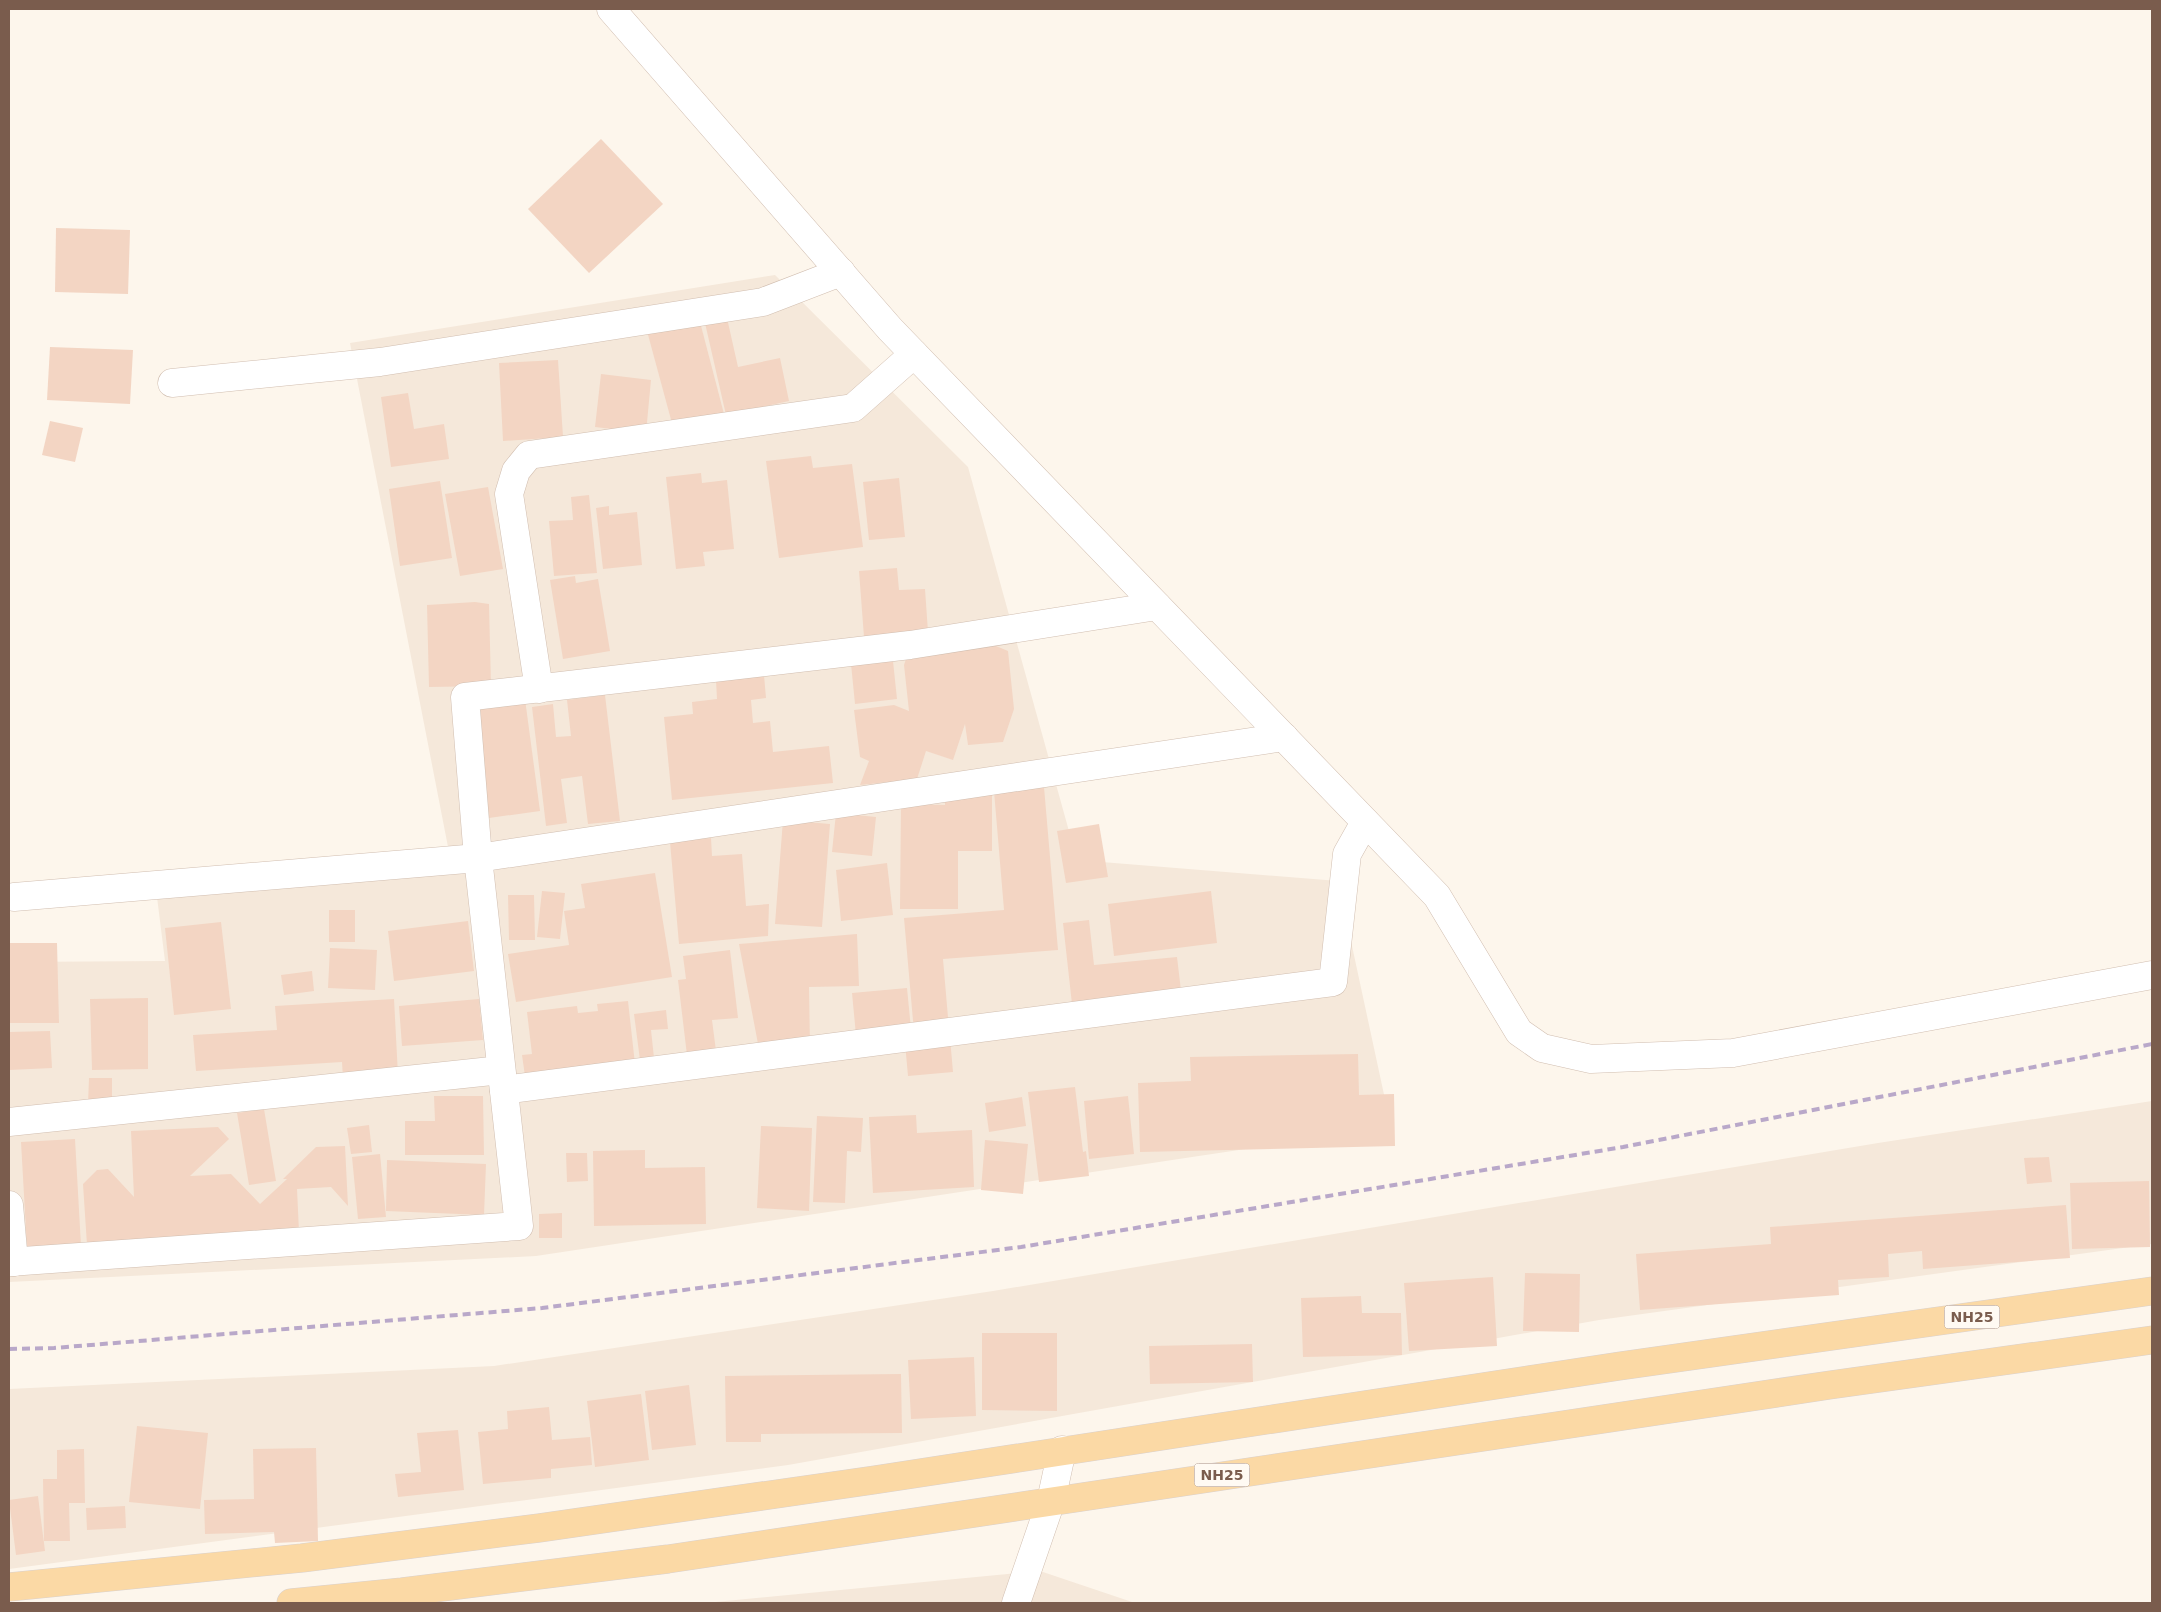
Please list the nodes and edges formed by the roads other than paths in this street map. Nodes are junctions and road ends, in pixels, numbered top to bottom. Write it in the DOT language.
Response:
graph roads {
  1 [pos="611,9"];
  2 [pos="841,272"];
  3 [pos="914,354"];
  4 [pos="172,383"];
  5 [pos="1157,606"];
  6 [pos="539,689"];
  7 [pos="1284,738"];
  8 [pos="1365,822"];
  9 [pos="478,858"];
  10 [pos="14,897"];
  11 [pos="2152,975"];
  12 [pos="502,1080"];
  13 [pos="9,1122"];
  14 [pos="9,1204"];
  15 [pos="12,1262"];
  16 [pos="2152,1291"];
  17 [pos="2152,1340"];
  18 [pos="1062,1450"];
  19 [pos="1051,1501"];
  20 [pos="9,1587"];
  21 [pos="292,1603"];
  22 [pos="1016,1603"];
  1 -- 2 [label="street"];
  2 -- 3 [label="street"];
  2 -- 4 [label="street"];
  3 -- 5 [label="street"];
  3 -- 6 [label="street"];
  5 -- 6 [label="street"];
  5 -- 7 [label="street"];
  6 -- 9 [label="street"];
  7 -- 8 [label="street"];
  7 -- 9 [label="street"];
  8 -- 11 [label="street"];
  8 -- 12 [label="street"];
  9 -- 10 [label="street"];
  9 -- 12 [label="street"];
  12 -- 13 [label="street"];
  12 -- 15 [label="street"];
  14 -- 15 [label="street"];
  16 -- 18 [label="main road, NH25"];
  17 -- 19 [label="main road, NH25"];
  18 -- 19 [label="street"];
  18 -- 20 [label="main road, NH25"];
  19 -- 21 [label="main road, NH25"];
  19 -- 22 [label="street"];
}
